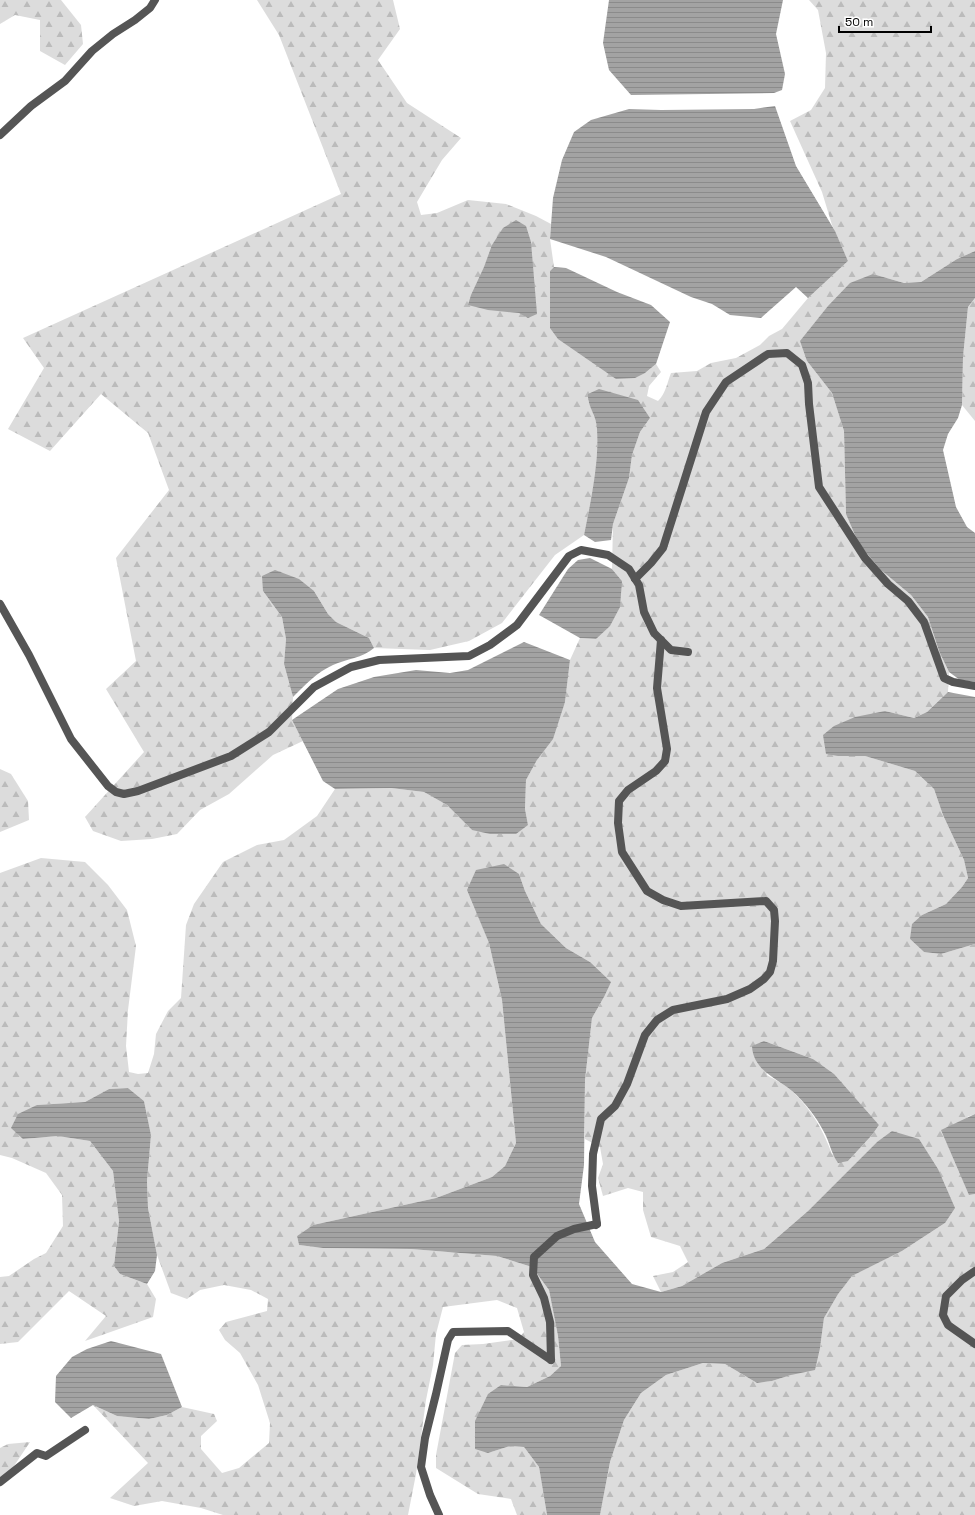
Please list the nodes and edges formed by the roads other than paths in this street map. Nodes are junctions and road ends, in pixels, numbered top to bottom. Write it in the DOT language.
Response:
graph roads {
  1 [pos="155,0"];
  2 [pos="0,135"];
  3 [pos="635,579"];
  4 [pos="0,604"];
  5 [pos="661,640"];
  6 [pos="688,652"];
  7 [pos="975,686"];
  8 [pos="975,1271"];
  9 [pos="975,1344"];
  10 [pos="85,1430"];
  11 [pos="0,1482"];
  12 [pos="439,1515"];
  1 -- 2 [label="street"];
  3 -- 4 [label="street"];
  3 -- 5 [label="street"];
  3 -- 7 [label="street"];
  5 -- 6 [label="street"];
  5 -- 12 [label="street"];
  8 -- 9 [label="street"];
  10 -- 11 [label="street"];
}
